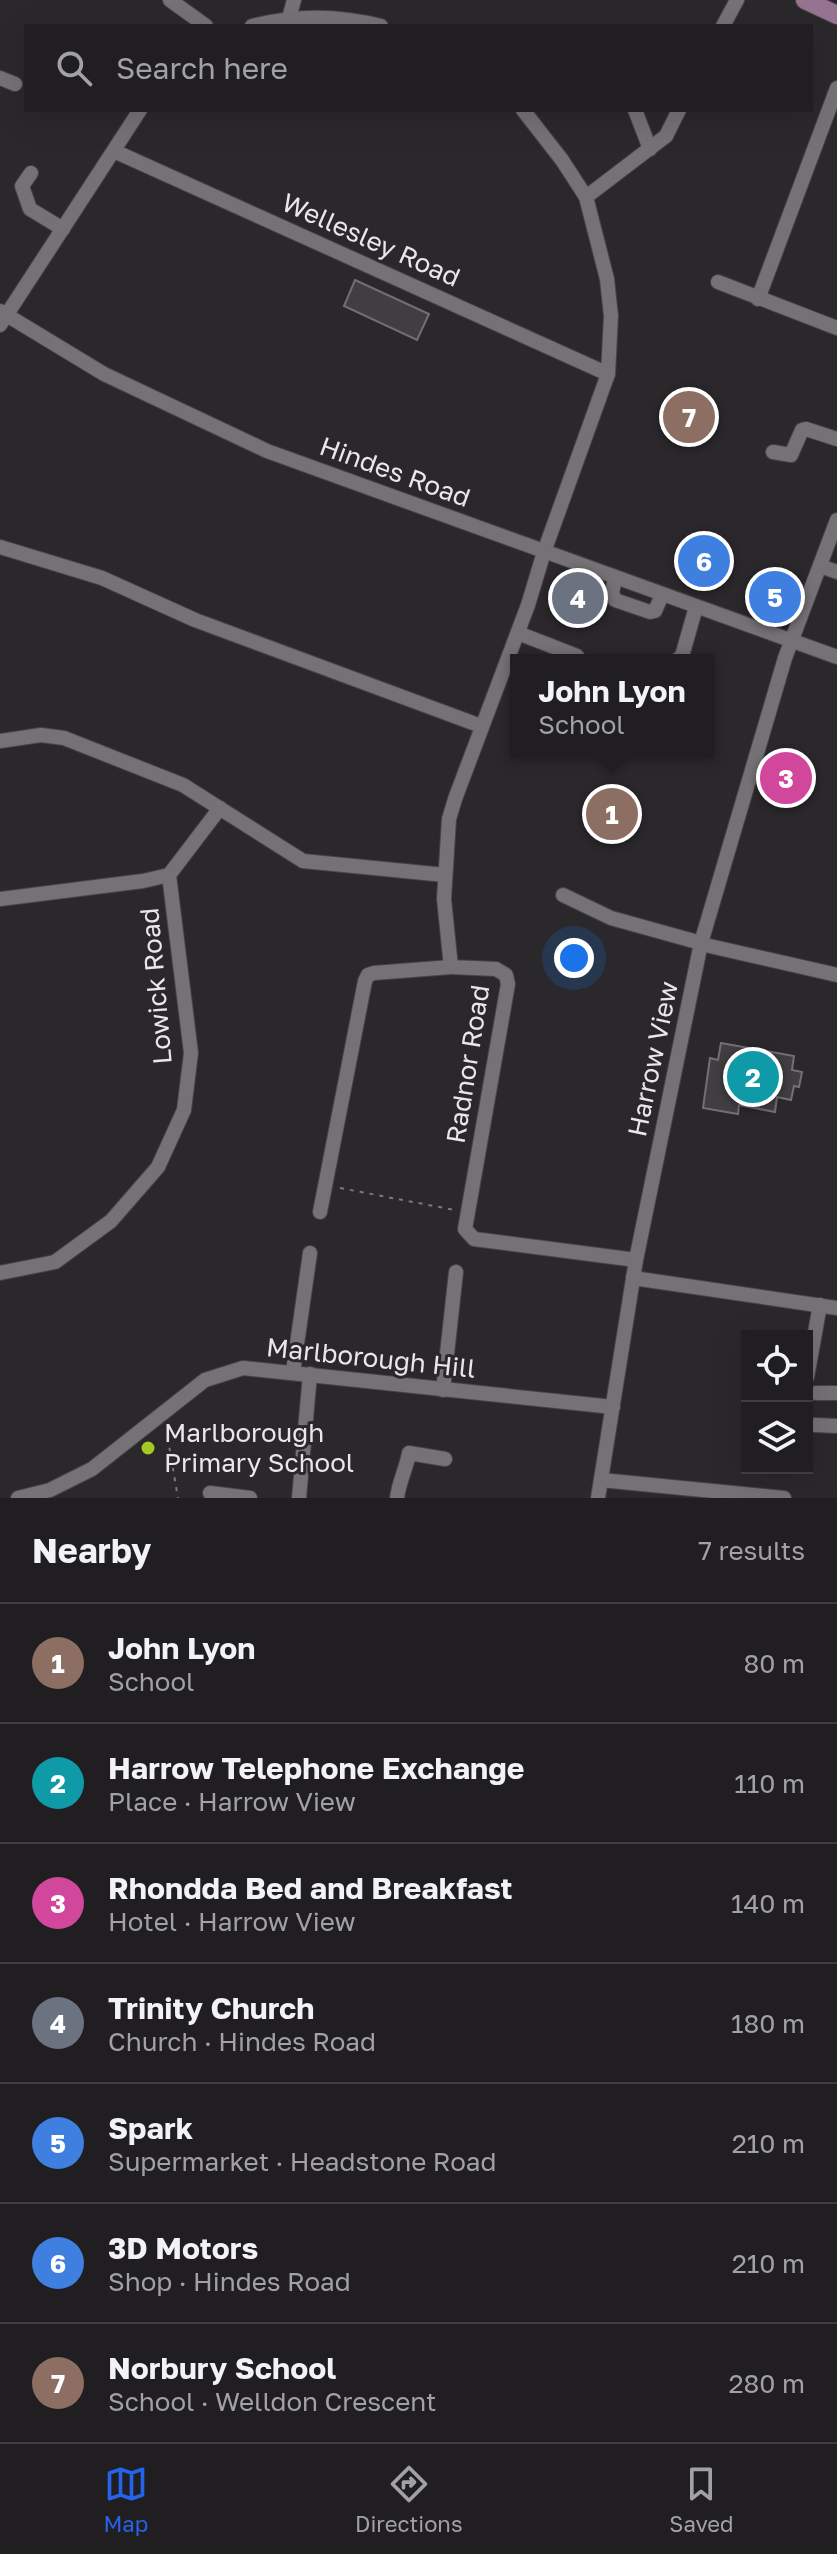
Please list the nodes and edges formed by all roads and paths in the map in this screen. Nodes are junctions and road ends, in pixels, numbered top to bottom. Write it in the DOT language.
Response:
graph roads {
  1 [pos="170,0"];
  2 [pos="294,0"];
  3 [pos="737,0"];
  4 [pos="805,0"];
  5 [pos="837,15"];
  6 [pos="289,18"];
  7 [pos="203,24"];
  8 [pos="261,24"];
  9 [pos="370,24"];
  10 [pos="724,24"];
  11 [pos="0,78"];
  12 [pos="15,84"];
  13 [pos="837,88"];
  14 [pos="139,112"];
  15 [pos="525,112"];
  16 [pos="636,112"];
  17 [pos="678,112"];
  18 [pos="650,149"];
  19 [pos="114,151"];
  20 [pos="31,173"];
  21 [pos="586,197"];
  22 [pos="63,229"];
  23 [pos="718,282"];
  24 [pos="758,299"];
  25 [pos="2,317"];
  26 [pos="837,328"];
  27 [pos="608,374"];
  28 [pos="837,439"];
  29 [pos="773,452"];
  30 [pos="837,520"];
  31 [pos="0,547"];
  32 [pos="544,552"];
  33 [pos="820,566"];
  34 [pos="837,572"];
  35 [pos="696,607"];
  36 [pos="518,633"];
  37 [pos="796,641"];
  38 [pos="572,654"];
  39 [pos="683,654"];
  40 [pos="837,657"];
  41 [pos="481,726"];
  42 [pos="0,741"];
  43 [pos="220,808"];
  44 [pos="169,875"];
  45 [pos="445,875"];
  46 [pos="563,895"];
  47 [pos="0,899"];
  48 [pos="701,943"];
  49 [pos="451,967"];
  50 [pos="837,975"];
  51 [pos="325,1185"];
  52 [pos="320,1212"];
  53 [pos="468,1213"];
  54 [pos="310,1253"];
  55 [pos="636,1260"];
  56 [pos="456,1272"];
  57 [pos="0,1273"];
  58 [pos="633,1278"];
  59 [pos="820,1305"];
  60 [pos="837,1308"];
  61 [pos="813,1344"];
  62 [pos="293,1372"];
  63 [pos="310,1374"];
  64 [pos="443,1390"];
  65 [pos="816,1393"];
  66 [pos="837,1393"];
  67 [pos="613,1407"];
  68 [pos="164,1415"];
  69 [pos="815,1425"];
  70 [pos="837,1426"];
  71 [pos="445,1459"];
  72 [pos="601,1480"];
  73 [pos="210,1493"];
  74 [pos="18,1498"];
  75 [pos="178,1498"];
  76 [pos="250,1498"];
  77 [pos="299,1498"];
  78 [pos="397,1498"];
  79 [pos="598,1498"];
  80 [pos="784,1498"];
  1 -- 7 [label="street"];
  2 -- 6 [label="street"];
  3 -- 10 [label="street"];
  4 -- 5 [label="main road"];
  6 -- 8 [label="street"];
  6 -- 9 [label="street"];
  11 -- 12 [label="street"];
  13 -- 24 [label="street"];
  14 -- 19 [label="street"];
  15 -- 21 [label="street, Radnor Road"];
  16 -- 18 [label="street"];
  17 -- 18 [label="street"];
  18 -- 21 [label="street"];
  19 -- 22 [label="street"];
  19 -- 27 [label="street, Wellesley Road"];
  20 -- 22 [label="street"];
  21 -- 27 [label="street, Radnor Road"];
  22 -- 25 [label="street"];
  23 -- 24 [label="street"];
  24 -- 26 [label="street"];
  25 -- 32 [label="street, Hindes Road"];
  27 -- 32 [label="street, Radnor Road"];
  28 -- 29 [label="street"];
  30 -- 33 [label="street, Harrow View"];
  31 -- 41 [label="street"];
  32 -- 35 [label="street, Hindes Road"];
  32 -- 36 [label="street, Radnor Road"];
  33 -- 34 [label="street"];
  33 -- 37 [label="street, Harrow View"];
  35 -- 37 [label="street, Hindes Road"];
  35 -- 39 [label="street"];
  36 -- 38 [label="street"];
  36 -- 41 [label="street, Radnor Road"];
  37 -- 40 [label="street, Hindes Road"];
  37 -- 48 [label="street, Harrow View"];
  41 -- 45 [label="street, Radnor Road"];
  42 -- 43 [label="street"];
  43 -- 44 [label="street, Lowick Road"];
  43 -- 45 [label="street"];
  44 -- 47 [label="street"];
  44 -- 57 [label="street, Lowick Road"];
  45 -- 49 [label="street, Radnor Road"];
  46 -- 48 [label="street"];
  48 -- 50 [label="street"];
  48 -- 55 [label="street, Harrow View"];
  49 -- 51 [label="street"];
  49 -- 53 [label="street, Radnor Road"];
  51 -- 52 [label="street"];
  51 -- 53 [label="path"];
  53 -- 55 [label="street"];
  54 -- 62 [label="street"];
  55 -- 58 [label="street, Harrow View"];
  56 -- 64 [label="street"];
  58 -- 59 [label="street"];
  58 -- 67 [label="street, Harrow View"];
  59 -- 60 [label="street"];
  59 -- 61 [label="street"];
  62 -- 63 [label="street, Marlborough Hill"];
  62 -- 68 [label="street, Marlborough Hill"];
  63 -- 64 [label="street, Marlborough Hill"];
  63 -- 77 [label="street"];
  64 -- 67 [label="street, Marlborough Hill"];
  65 -- 66 [label="street"];
  67 -- 72 [label="street, Harrow View"];
  68 -- 74 [label="street, Marlborough Hill"];
  68 -- 75 [label="path"];
  69 -- 70 [label="street"];
  71 -- 78 [label="street"];
  72 -- 79 [label="street, Harrow View"];
  72 -- 80 [label="street"];
  73 -- 76 [label="street"];
}
